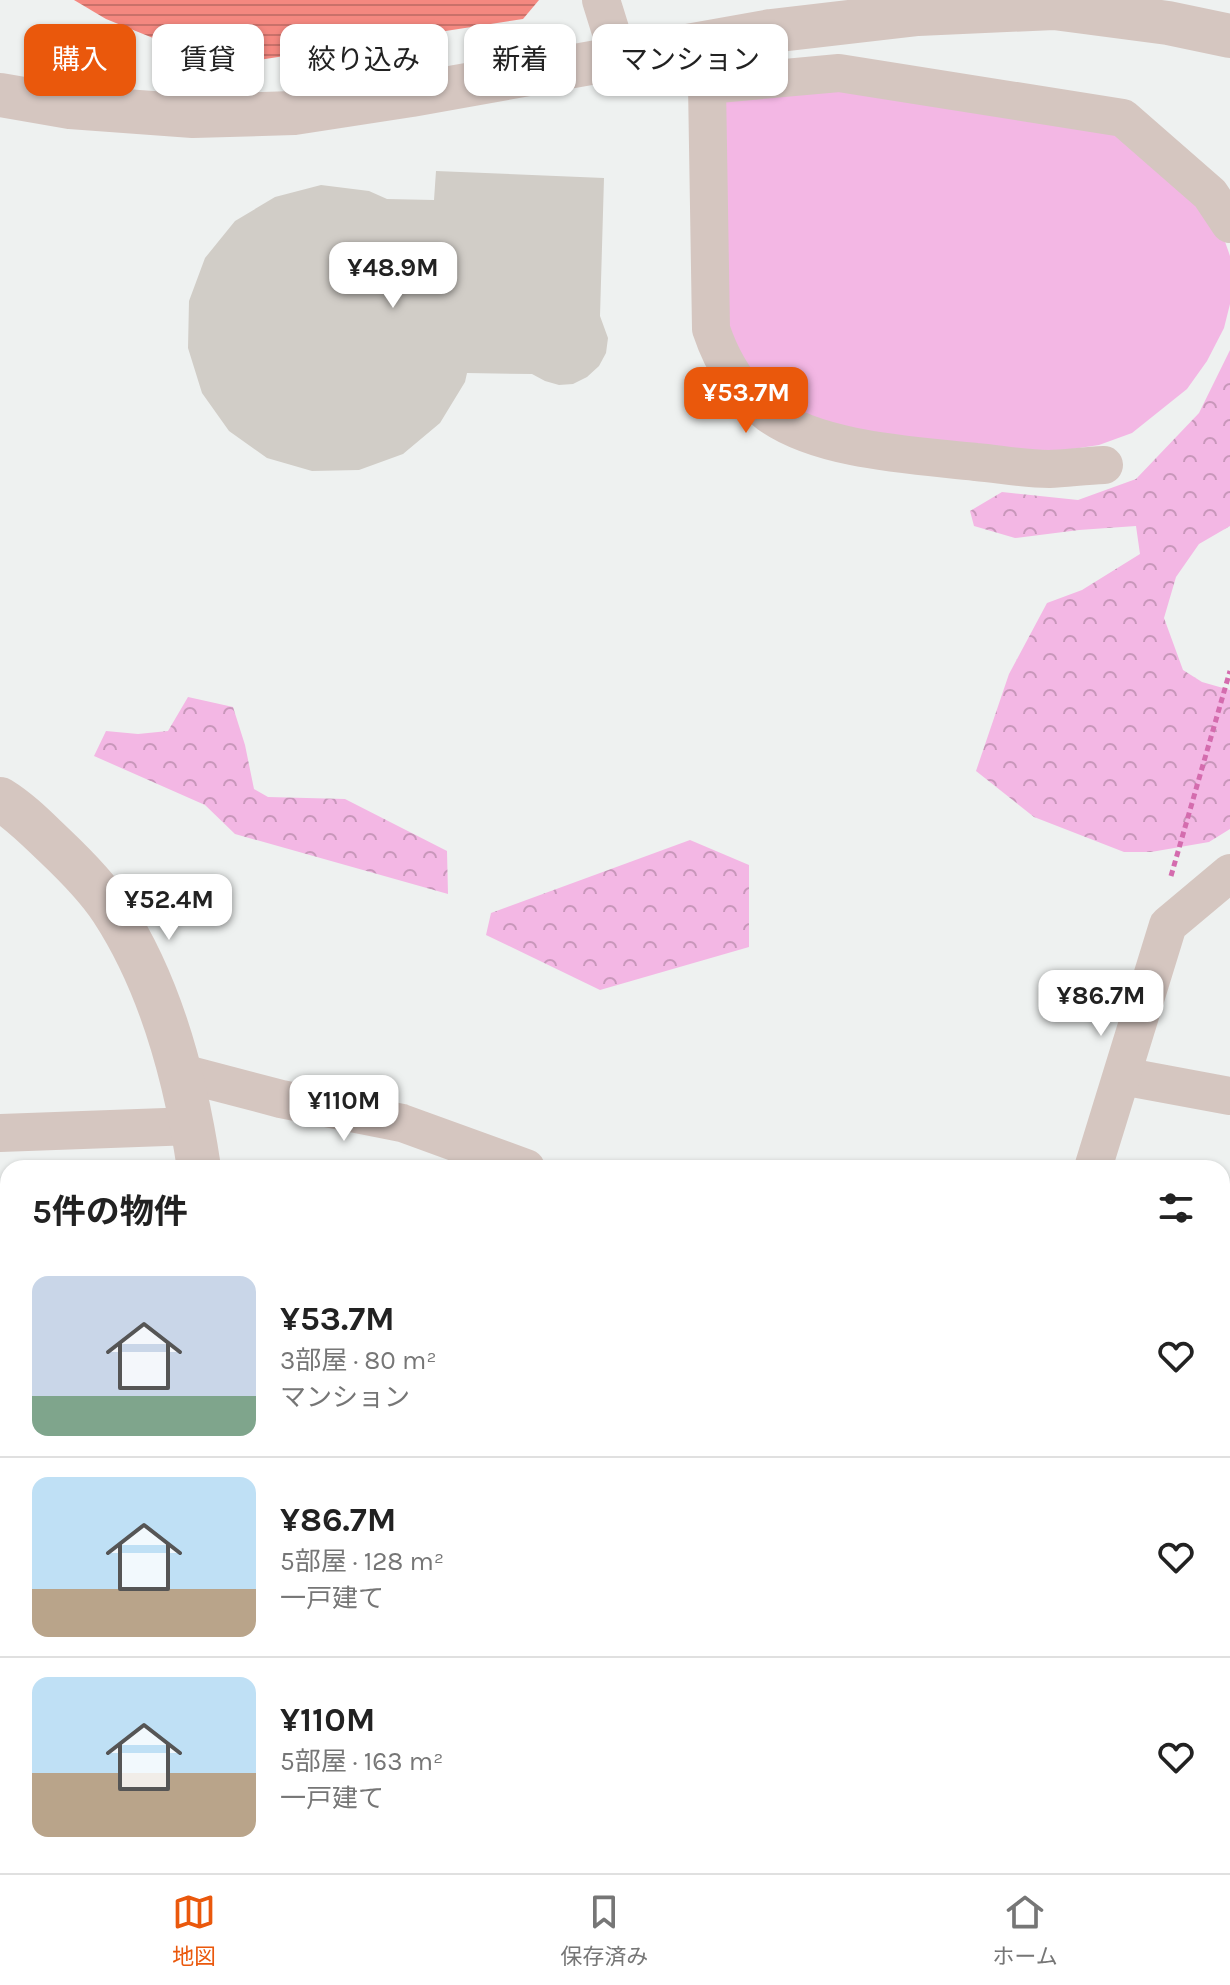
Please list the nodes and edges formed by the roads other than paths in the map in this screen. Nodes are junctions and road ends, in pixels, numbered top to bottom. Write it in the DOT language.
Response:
graph roads {
  1 [pos="601,0"];
  2 [pos="608,24"];
  3 [pos="788,29"];
  4 [pos="1230,36"];
  5 [pos="592,63"];
  6 [pos="788,70"];
  7 [pos="0,95"];
  8 [pos="704,96"];
  9 [pos="1230,224"];
  10 [pos="1104,465"];
  11 [pos="0,799"];
  12 [pos="1230,873"];
  13 [pos="178,1072"];
  14 [pos="1122,1076"];
  15 [pos="1230,1096"];
  16 [pos="193,1126"];
  17 [pos="0,1133"];
  18 [pos="198,1160"];
  19 [pos="504,1160"];
  20 [pos="1096,1160"];
  1 -- 2 [label="street"];
  3 -- 4 [label="street"];
  5 -- 7 [label="street"];
  6 -- 9 [label="street"];
  8 -- 10 [label="street"];
  11 -- 13 [label="street"];
  12 -- 14 [label="street"];
  13 -- 16 [label="street"];
  13 -- 19 [label="street"];
  14 -- 15 [label="street"];
  14 -- 20 [label="street"];
  16 -- 17 [label="street"];
  16 -- 18 [label="street"];
}
